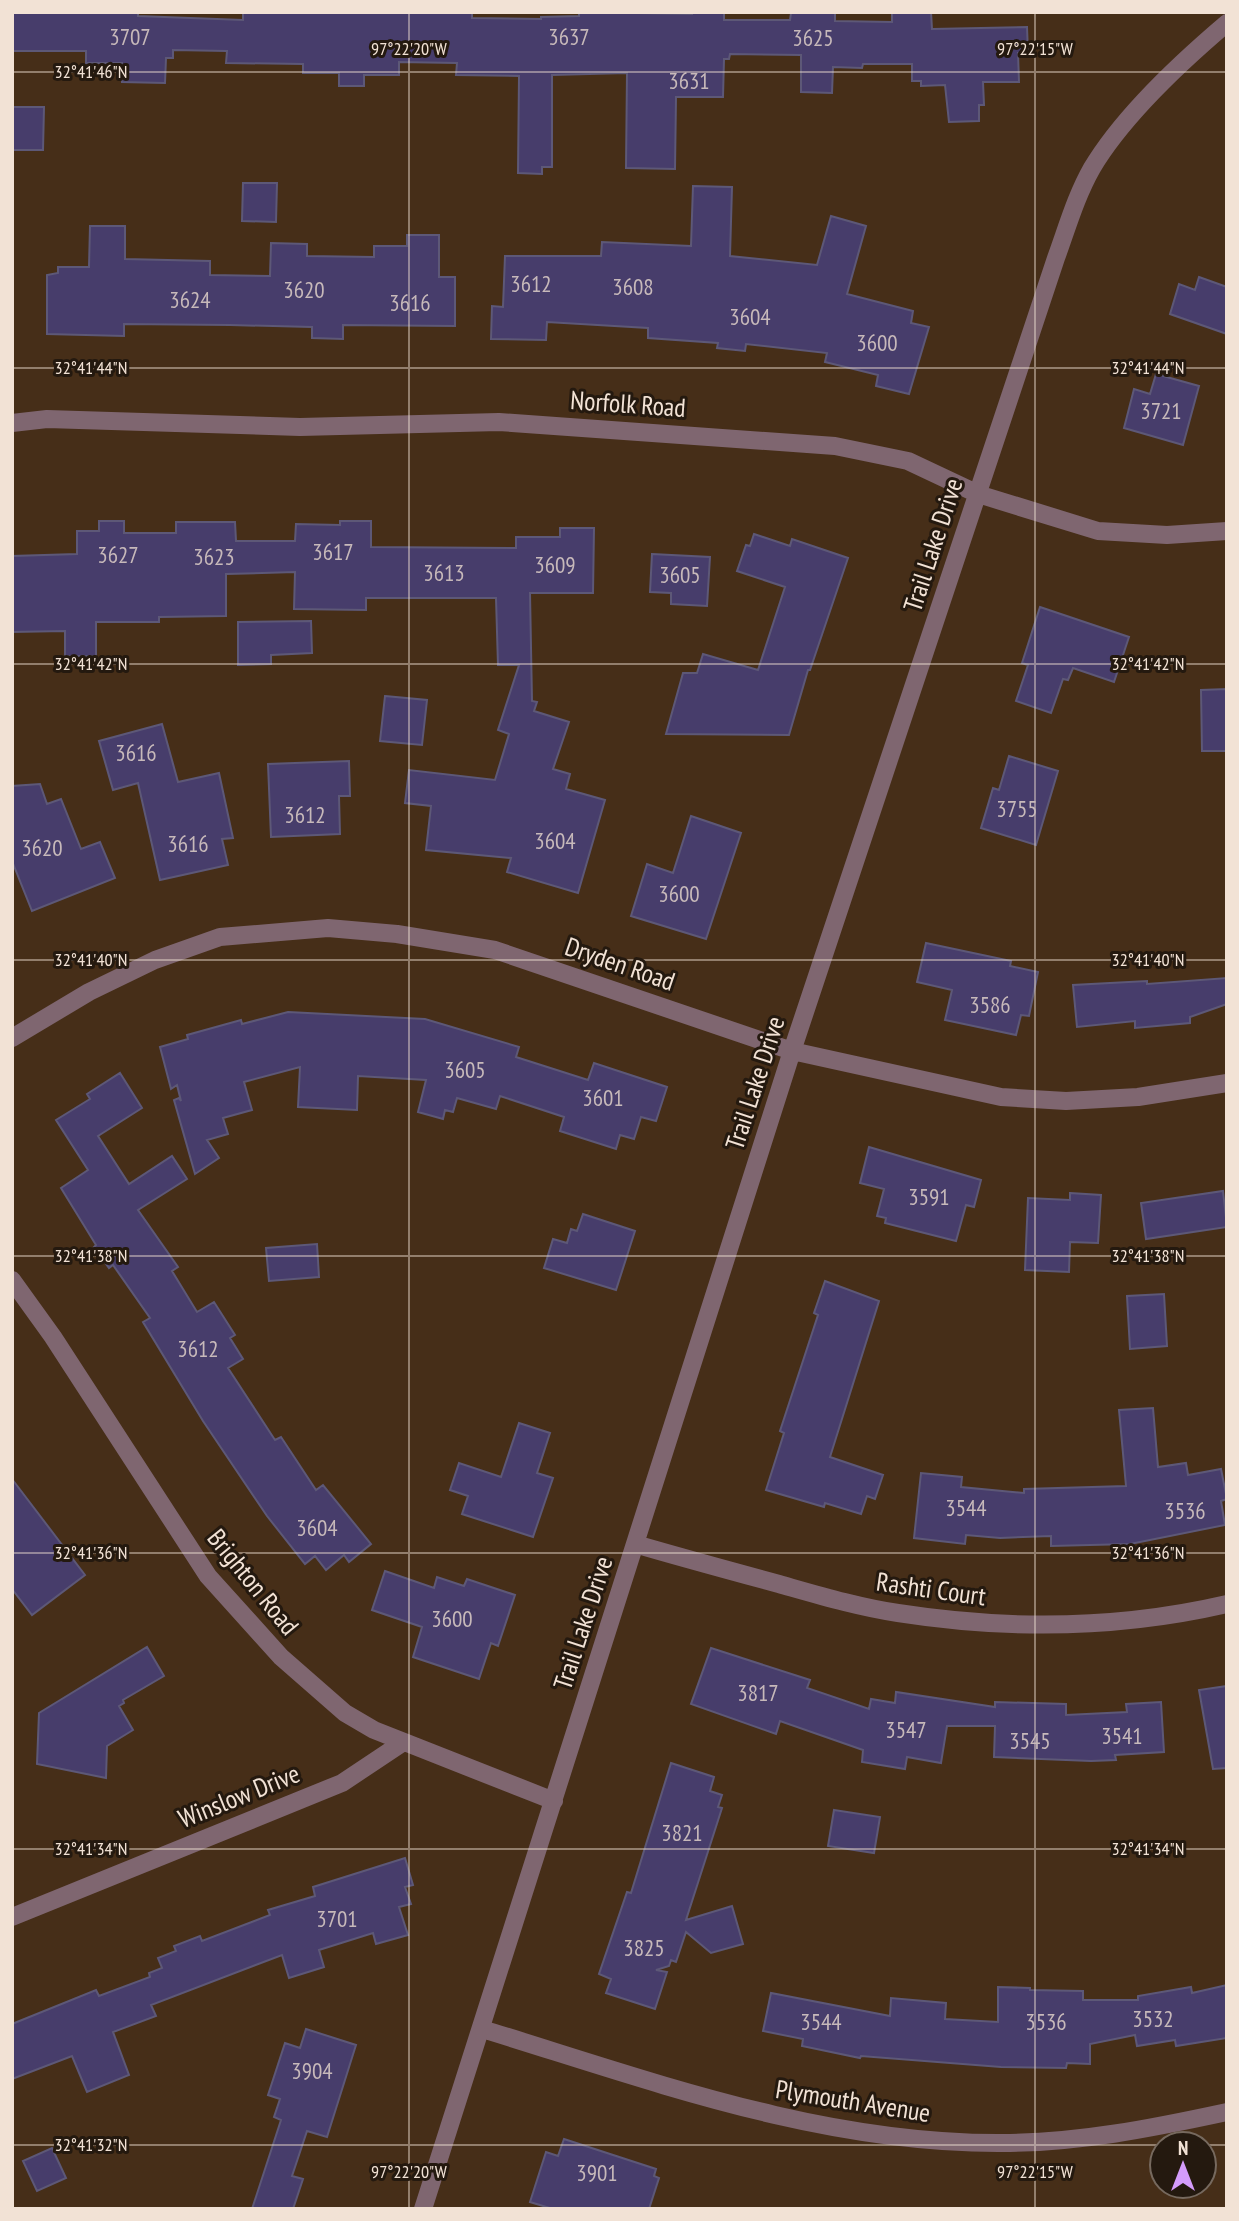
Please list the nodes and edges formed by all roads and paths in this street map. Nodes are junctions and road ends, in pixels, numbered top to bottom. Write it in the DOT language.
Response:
graph roads {
  1 [pos="1227,23"];
  2 [pos="12,423"];
  3 [pos="978,494"];
  4 [pos="1227,531"];
  5 [pos="12,1038"];
  6 [pos="792,1051"];
  7 [pos="1227,1083"];
  8 [pos="12,1280"];
  9 [pos="635,1544"];
  10 [pos="1227,1604"];
  11 [pos="402,1743"];
  12 [pos="554,1801"];
  13 [pos="12,1917"];
  14 [pos="482,2029"];
  15 [pos="1227,2112"];
  16 [pos="423,2209"];
  1 -- 3 [label="street, Trail Lake Drive"];
  2 -- 3 [label="street, Norfolk Road"];
  3 -- 4 [label="street, Norfolk Road"];
  3 -- 6 [label="street, Trail Lake Drive"];
  5 -- 6 [label="street, Dryden Road"];
  6 -- 7 [label="street, Dryden Road"];
  6 -- 9 [label="street, Trail Lake Drive"];
  8 -- 11 [label="street, Brighton Road"];
  9 -- 10 [label="street, Rashti Court"];
  9 -- 12 [label="street, Trail Lake Drive"];
  11 -- 12 [label="street, Brighton Road"];
  11 -- 13 [label="street, Winslow Drive"];
  12 -- 14 [label="street, Trail Lake Drive"];
  14 -- 15 [label="street, Plymouth Avenue"];
  14 -- 16 [label="street, Trail Lake Drive"];
}
